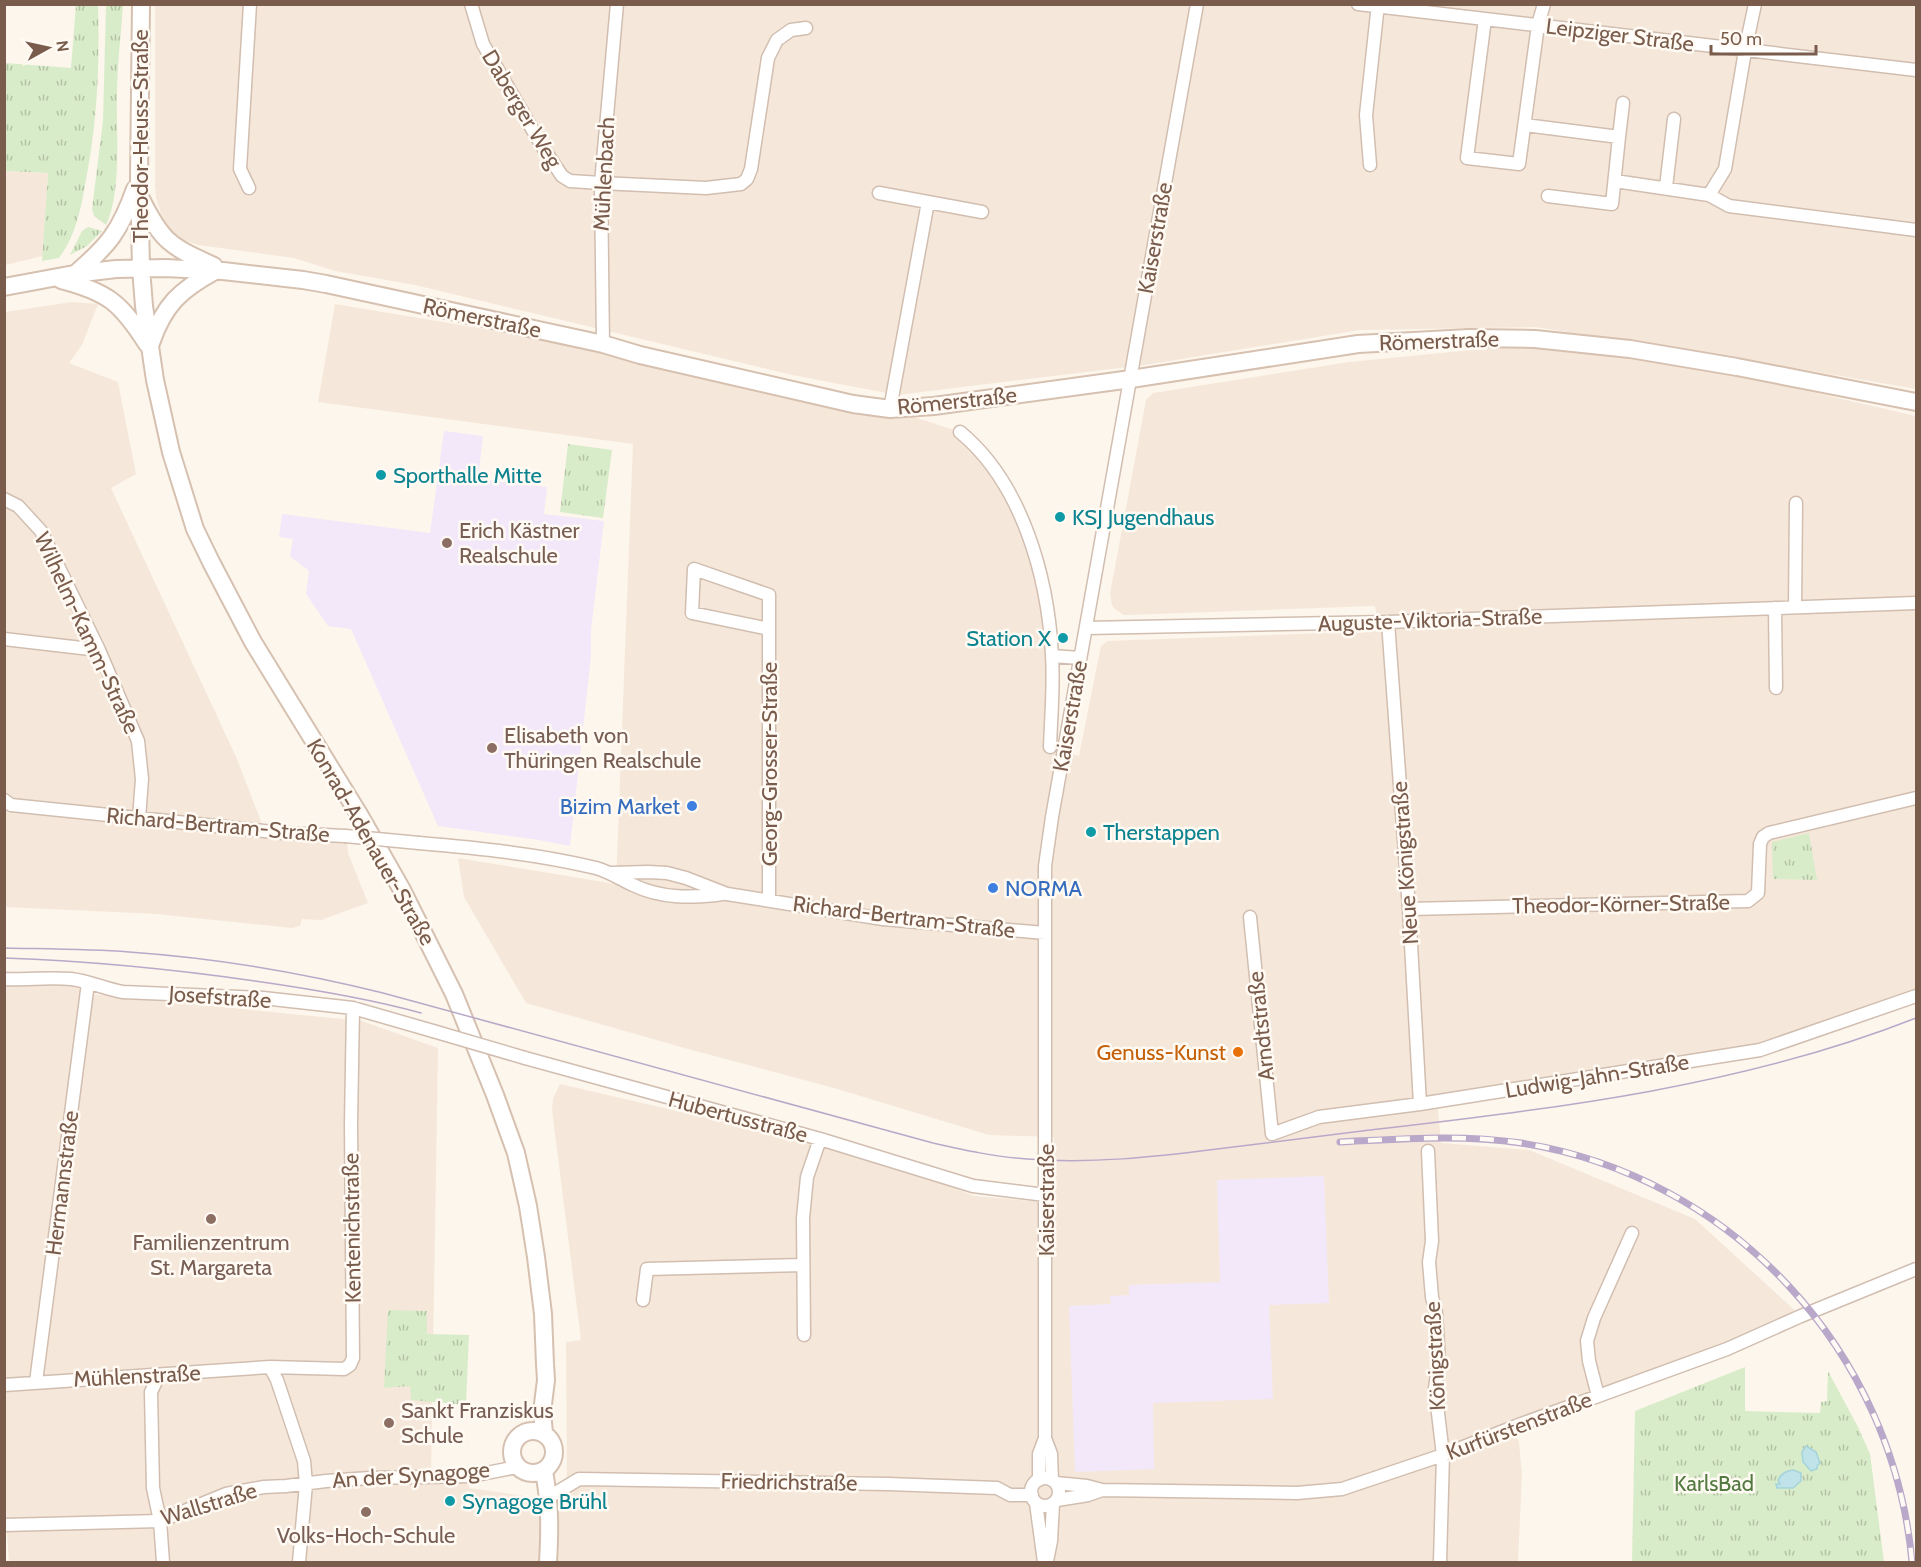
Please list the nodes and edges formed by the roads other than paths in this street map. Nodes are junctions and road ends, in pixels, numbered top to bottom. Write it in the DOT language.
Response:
graph roads {
  1 [pos="141,4"];
  2 [pos="250,4"];
  3 [pos="471,4"];
  4 [pos="617,4"];
  5 [pos="1197,4"];
  6 [pos="1358,4"];
  7 [pos="1544,4"];
  8 [pos="1755,4"];
  9 [pos="1378,6"];
  10 [pos="1485,19"];
  11 [pos="1538,26"];
  12 [pos="806,28"];
  13 [pos="1745,51"];
  14 [pos="1917,70"];
  15 [pos="1623,103"];
  16 [pos="1674,119"];
  17 [pos="1525,125"];
  18 [pos="1619,137"];
  19 [pos="1370,165"];
  20 [pos="1615,181"];
  21 [pos="601,183"];
  22 [pos="139,186"];
  23 [pos="1666,187"];
  24 [pos="249,188"];
  25 [pos="879,193"];
  26 [pos="1709,195"];
  27 [pos="1548,196"];
  28 [pos="928,202"];
  29 [pos="982,212"];
  30 [pos="1917,230"];
  31 [pos="141,268"];
  32 [pos="219,270"];
  33 [pos="74,274"];
  34 [pos="54,278"];
  35 [pos="4,286"];
  36 [pos="603,344"];
  37 [pos="150,347"];
  38 [pos="1131,379"];
  39 [pos="1917,402"];
  40 [pos="890,409"];
  41 [pos="960,432"];
  42 [pos="4,499"];
  43 [pos="1796,503"];
  44 [pos="1917,603"];
  45 [pos="1795,607"];
  46 [pos="1775,608"];
  47 [pos="1388,622"];
  48 [pos="1086,628"];
  49 [pos="769,629"];
  50 [pos="4,639"];
  51 [pos="99,650"];
  52 [pos="1052,656"];
  53 [pos="1080,658"];
  54 [pos="1776,688"];
  55 [pos="1050,747"];
  56 [pos="1917,798"];
  57 [pos="4,800"];
  58 [pos="139,818"];
  59 [pos="612,873"];
  60 [pos="727,894"];
  61 [pos="769,900"];
  62 [pos="1409,909"];
  63 [pos="1250,917"];
  64 [pos="1045,933"];
  65 [pos="4,979"];
  66 [pos="88,983"];
  67 [pos="1917,996"];
  68 [pos="353,1008"];
  69 [pos="433,1031"];
  70 [pos="1420,1104"];
  71 [pos="1272,1134"];
  72 [pos="820,1139"];
  73 [pos="1428,1151"];
  74 [pos="1045,1195"];
  75 [pos="1632,1233"];
  76 [pos="803,1265"];
  77 [pos="1917,1269"];
  78 [pos="643,1300"];
  79 [pos="804,1335"];
  80 [pos="270,1367"];
  81 [pos="159,1375"];
  82 [pos="36,1382"];
  83 [pos="4,1385"];
  84 [pos="1598,1396"];
  85 [pos="544,1433"];
  86 [pos="1045,1438"];
  87 [pos="1443,1455"];
  88 [pos="517,1467"];
  89 [pos="544,1471"];
  90 [pos="1039,1480"];
  91 [pos="1054,1481"];
  92 [pos="306,1484"];
  93 [pos="1102,1490"];
  94 [pos="549,1497"];
  95 [pos="1034,1499"];
  96 [pos="1055,1502"];
  97 [pos="160,1521"];
  98 [pos="4,1525"];
  99 [pos="163,1563"];
  100 [pos="299,1563"];
  101 [pos="548,1563"];
  102 [pos="1045,1563"];
  103 [pos="1440,1563"];
  1 -- 22 [label="main road, Theodor-Heuss-Straße"];
  2 -- 24 [label="street"];
  3 -- 21 [label="street, Daberger Weg"];
  4 -- 21 [label="street, Mühlenbach"];
  5 -- 38 [label="street, Kaiserstraße"];
  6 -- 9 [label="street, Leipziger Straße"];
  7 -- 11 [label="street"];
  8 -- 13 [label="street"];
  9 -- 10 [label="street, Leipziger Straße"];
  9 -- 19 [label="street"];
  10 -- 11 [label="street, Leipziger Straße"];
  10 -- 17 [label="street"];
  11 -- 13 [label="street, Leipziger Straße"];
  11 -- 17 [label="street"];
  12 -- 21 [label="street, Daberger Weg"];
  13 -- 14 [label="street, Leipziger Straße"];
  13 -- 26 [label="street"];
  15 -- 18 [label="street"];
  16 -- 23 [label="street"];
  17 -- 18 [label="street"];
  18 -- 20 [label="street"];
  20 -- 23 [label="street"];
  20 -- 27 [label="street"];
  21 -- 36 [label="street, Mühlenbach"];
  22 -- 31 [label="main road, Theodor-Heuss-Straße"];
  22 -- 32 [label="main road"];
  22 -- 33 [label="main road"];
  23 -- 26 [label="street"];
  25 -- 28 [label="street"];
  26 -- 30 [label="street"];
  28 -- 29 [label="street"];
  28 -- 40 [label="street"];
  31 -- 32 [label="main road, Römerstraße"];
  31 -- 33 [label="main road, Römerstraße"];
  31 -- 37 [label="main road, Konrad-Adenauer-Straße"];
  32 -- 36 [label="main road, Römerstraße"];
  32 -- 37 [label="main road"];
  33 -- 34 [label="main road, Römerstraße"];
  34 -- 35 [label="main road, Römerstraße"];
  34 -- 37 [label="main road"];
  36 -- 40 [label="main road, Römerstraße"];
  37 -- 85 [label="main road, Konrad-Adenauer-Straße"];
  38 -- 39 [label="main road, Römerstraße"];
  38 -- 40 [label="main road, Römerstraße"];
  38 -- 48 [label="street, Kaiserstraße"];
  41 -- 52 [label="street"];
  42 -- 51 [label="street, Wilhelm-Kamm-Straße"];
  43 -- 45 [label="street"];
  44 -- 45 [label="street, Auguste-Viktoria-Straße"];
  45 -- 46 [label="street, Auguste-Viktoria-Straße"];
  46 -- 47 [label="street, Auguste-Viktoria-Straße"];
  46 -- 54 [label="street"];
  47 -- 48 [label="street, Auguste-Viktoria-Straße"];
  47 -- 62 [label="street, Neue Königstraße"];
  48 -- 53 [label="street, Kaiserstraße"];
  49 -- 49 [label="street, Georg-Grosser-Straße"];
  49 -- 61 [label="street, Georg-Grosser-Straße"];
  50 -- 51 [label="street"];
  51 -- 58 [label="street, Wilhelm-Kamm-Straße"];
  52 -- 53 [label="street"];
  52 -- 55 [label="street"];
  53 -- 64 [label="street, Kaiserstraße"];
  56 -- 62 [label="street, Theodor-Körner-Straße"];
  57 -- 58 [label="street, Richard-Bertram-Straße"];
  58 -- 59 [label="street, Richard-Bertram-Straße, bridge"];
  59 -- 60 [label="street, Richard-Bertram-Straße"];
  59 -- 60 [label="street, Richard-Bertram-Straße"];
  60 -- 61 [label="street, Richard-Bertram-Straße"];
  61 -- 64 [label="street, Richard-Bertram-Straße"];
  62 -- 70 [label="street, Neue Königstraße"];
  63 -- 71 [label="street, Arndtstraße"];
  64 -- 74 [label="street, Kaiserstraße"];
  65 -- 66 [label="street, Josefstraße"];
  66 -- 68 [label="street, Josefstraße"];
  66 -- 82 [label="street, Hermannstraße"];
  67 -- 70 [label="street, Ludwig-Jahn-Straße"];
  68 -- 69 [label="street, Josefstraße"];
  68 -- 80 [label="street, Kentenichstraße"];
  69 -- 72 [label="street, Hubertusstraße, bridge"];
  70 -- 71 [label="street, Ludwig-Jahn-Straße"];
  72 -- 74 [label="street, Hubertusstraße"];
  72 -- 76 [label="street"];
  73 -- 87 [label="street, Königstraße"];
  74 -- 86 [label="street, Kaiserstraße"];
  75 -- 84 [label="street"];
  76 -- 78 [label="street"];
  76 -- 79 [label="street"];
  77 -- 84 [label="street, Kurfürstenstraße"];
  80 -- 81 [label="street, Mühlenstraße"];
  80 -- 92 [label="street"];
  81 -- 82 [label="street, Mühlenstraße"];
  81 -- 97 [label="street"];
  82 -- 83 [label="street, Mühlenstraße"];
  84 -- 87 [label="street, Kurfürstenstraße"];
  85 -- 88 [label="main road"];
  85 -- 89 [label="main road"];
  86 -- 90 [label="street, Kaiserstraße"];
  86 -- 91 [label="street, Kaiserstraße"];
  87 -- 93 [label="street, Kurfürstenstraße"];
  87 -- 103 [label="street, Königstraße"];
  88 -- 89 [label="main road"];
  88 -- 92 [label="street, An der Synagoge"];
  89 -- 94 [label="main road"];
  90 -- 91 [label="street"];
  90 -- 95 [label="street"];
  91 -- 93 [label="street, Kurfürstenstraße"];
  91 -- 96 [label="street"];
  92 -- 97 [label="street, Wallstraße"];
  92 -- 100 [label="street"];
  93 -- 96 [label="street, Kurfürstenstraße"];
  94 -- 95 [label="street, Friedrichstraße"];
  94 -- 101 [label="main road"];
  95 -- 96 [label="street"];
  95 -- 102 [label="street"];
  96 -- 102 [label="street"];
  97 -- 98 [label="street, Wallstraße"];
  97 -- 99 [label="street"];
}
